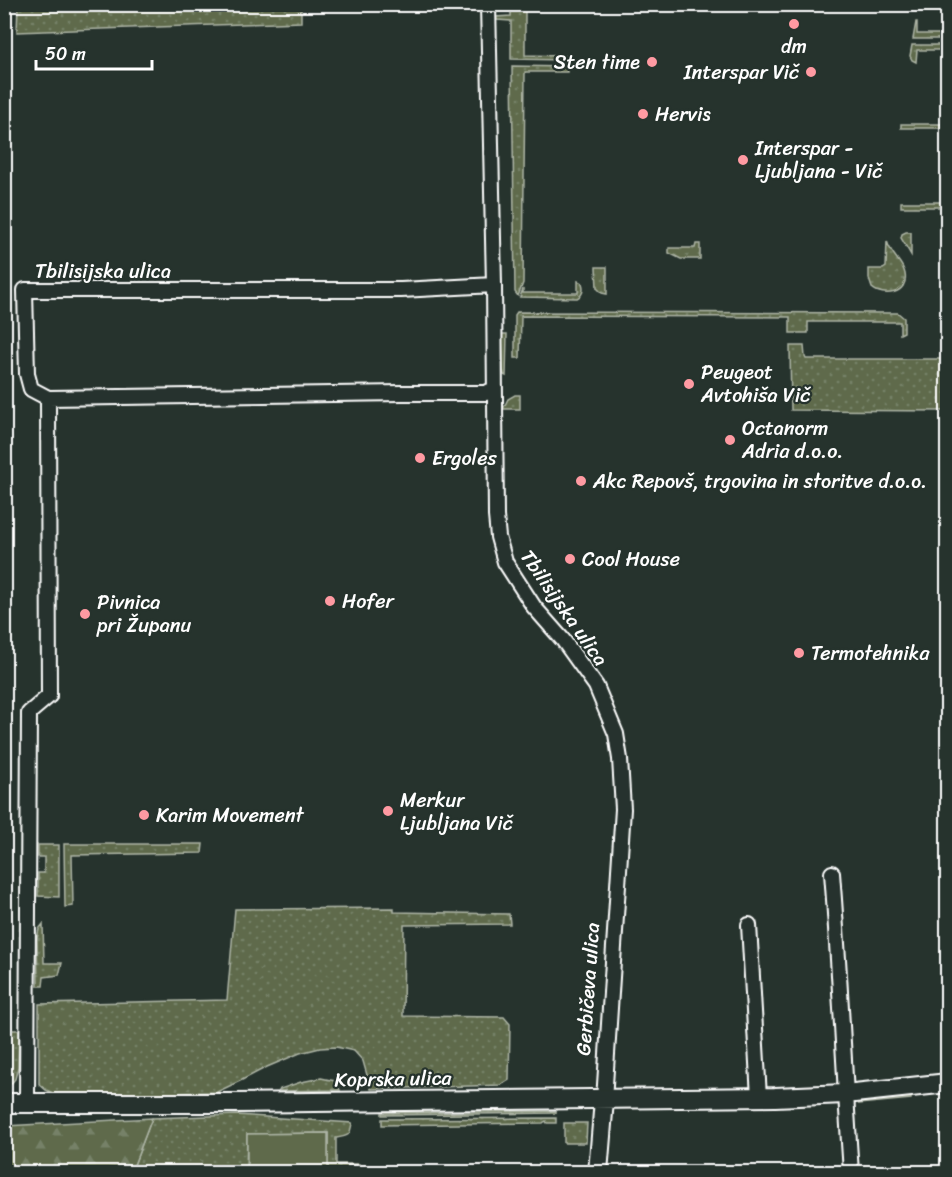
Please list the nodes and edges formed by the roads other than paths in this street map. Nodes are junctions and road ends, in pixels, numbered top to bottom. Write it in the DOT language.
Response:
graph roads {
  1 [pos="488,4"];
  2 [pos="494,285"];
  3 [pos="494,389"];
  4 [pos="48,398"];
  5 [pos="623,809"];
  6 [pos="832,873"];
  7 [pos="749,925"];
  8 [pos="948,1083"];
  9 [pos="845,1094"];
  10 [pos="759,1098"];
  11 [pos="604,1100"];
  12 [pos="4,1103"];
  13 [pos="27,1103"];
  14 [pos="598,1173"];
  15 [pos="851,1173"];
  1 -- 2 [label="street, Tbilisijska ulica"];
  2 -- 3 [label="street, Tbilisijska ulica"];
  2 -- 4 [label="street, Tbilisijska ulica"];
  3 -- 4 [label="street"];
  3 -- 5 [label="street, Tbilisijska ulica"];
  4 -- 13 [label="street"];
  5 -- 11 [label="street, Gerbičeva ulica"];
  6 -- 9 [label="street"];
  7 -- 10 [label="street"];
  8 -- 9 [label="street, Koprska ulica"];
  9 -- 10 [label="street, Koprska ulica"];
  9 -- 15 [label="street"];
  10 -- 11 [label="street, Koprska ulica"];
  11 -- 13 [label="street, Koprska ulica"];
  11 -- 14 [label="street, Gerbičeva ulica"];
  12 -- 13 [label="street, Koprska ulica"];
}
